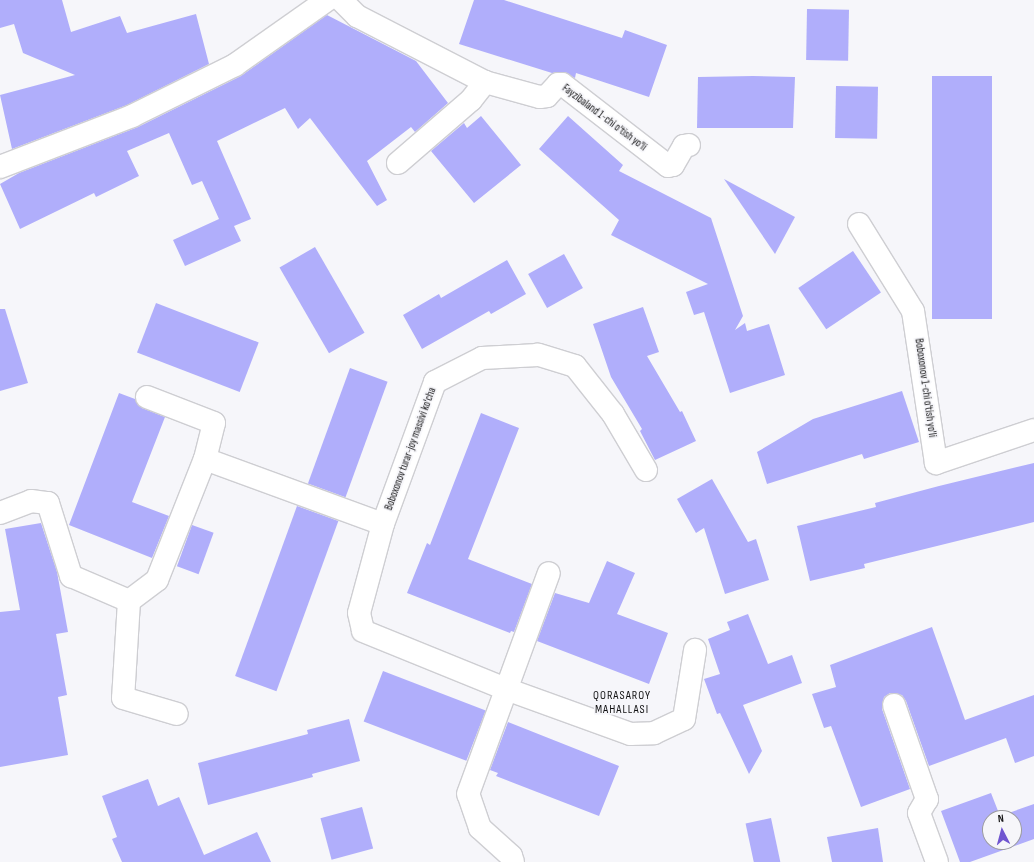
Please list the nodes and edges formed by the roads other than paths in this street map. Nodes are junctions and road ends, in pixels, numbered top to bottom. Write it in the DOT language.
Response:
graph roads {
  1 [pos="328,0"];
  2 [pos="341,0"];
  3 [pos="485,82"];
  4 [pos="689,144"];
  5 [pos="398,163"];
  6 [pos="0,167"];
  7 [pos="859,224"];
  8 [pos="147,397"];
  9 [pos="1034,430"];
  10 [pos="205,459"];
  11 [pos="646,470"];
  12 [pos="0,513"];
  13 [pos="383,524"];
  14 [pos="549,573"];
  15 [pos="129,601"];
  16 [pos="695,650"];
  17 [pos="506,689"];
  18 [pos="894,705"];
  19 [pos="178,714"];
  20 [pos="513,862"];
  21 [pos="936,862"];
  1 -- 6 [label="street"];
  2 -- 3 [label="street, Fayzibaland 1-chi o'tish yo'li"];
  3 -- 4 [label="street, Fayzibaland 1-chi o'tish yo'li"];
  3 -- 5 [label="street"];
  7 -- 9 [label="street, Boboxonov 1-chi o'tish yo'li"];
  8 -- 10 [label="street"];
  10 -- 13 [label="street"];
  10 -- 15 [label="street"];
  11 -- 13 [label="street, Boboxonov turar-joy massivi ko'cha"];
  12 -- 15 [label="street"];
  13 -- 17 [label="street, Boboxonov turar-joy massivi ko'cha"];
  14 -- 17 [label="street"];
  15 -- 19 [label="street"];
  16 -- 17 [label="street, Boboxonov turar-joy massivi ko'cha"];
  17 -- 20 [label="street"];
  18 -- 21 [label="street"];
}
